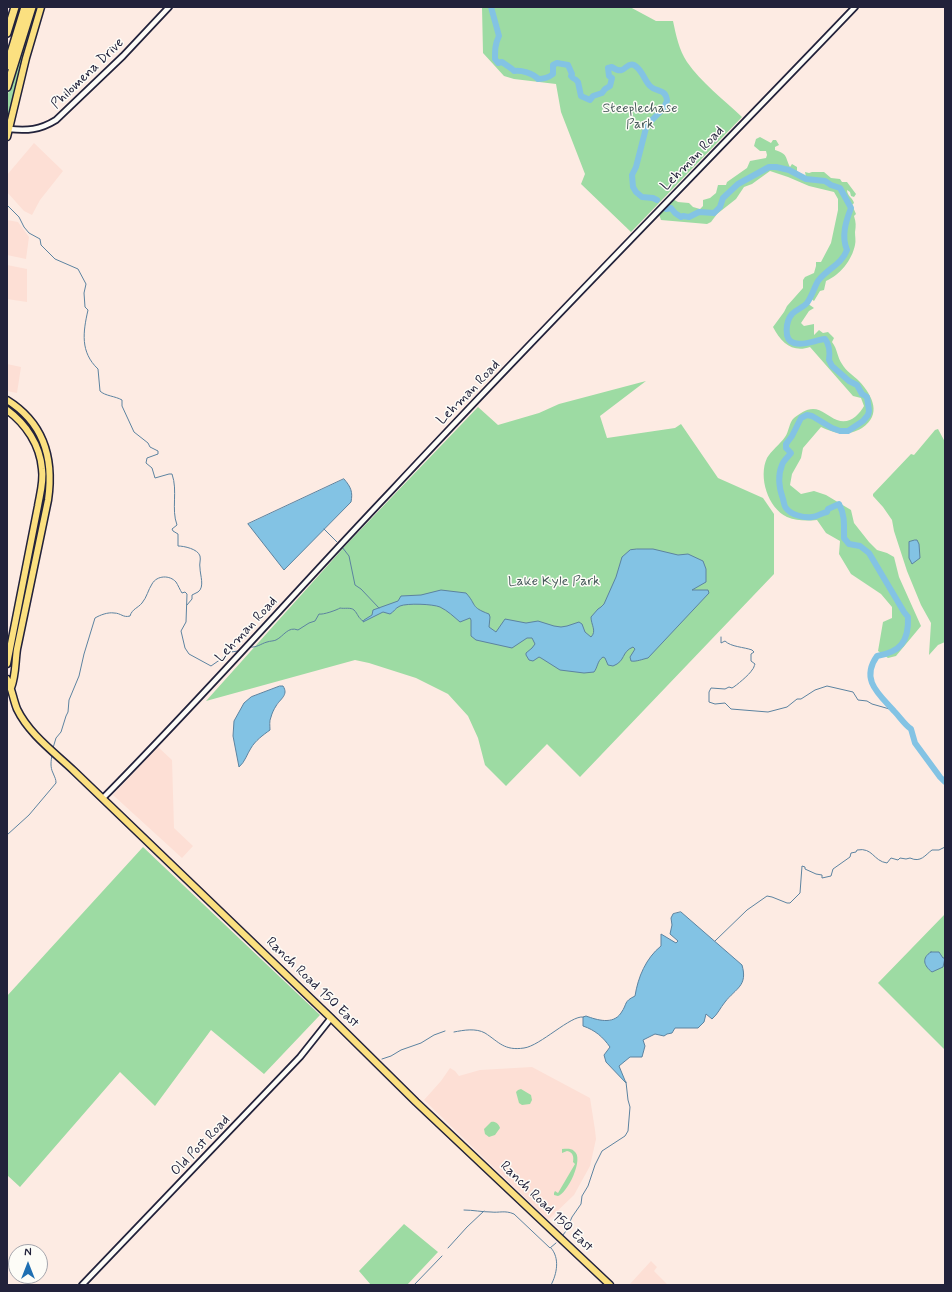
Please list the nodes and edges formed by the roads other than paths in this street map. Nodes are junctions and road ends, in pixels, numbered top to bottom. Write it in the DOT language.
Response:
graph roads {
  1 [pos="15,7"];
  2 [pos="25,7"];
  3 [pos="32,7"];
  4 [pos="41,7"];
  5 [pos="169,7"];
  6 [pos="855,7"];
  7 [pos="7,33"];
  8 [pos="7,66"];
  9 [pos="7,87"];
  10 [pos="9,129"];
  11 [pos="7,137"];
  12 [pos="7,400"];
  13 [pos="7,410"];
  14 [pos="27,563"];
  15 [pos="34,565"];
  16 [pos="7,664"];
  17 [pos="7,679"];
  18 [pos="9,688"];
  19 [pos="103,798"];
  20 [pos="331,1018"];
  21 [pos="82,1285"];
  22 [pos="610,1285"];
  1 -- 7 [label="highway"];
  2 -- 8 [label="highway"];
  3 -- 9 [label="highway"];
  4 -- 10 [label="main road"];
  5 -- 10 [label="street, Philomena Drive"];
  6 -- 19 [label="street, Lehman Road"];
  10 -- 11 [label="main road"];
  12 -- 15 [label="main road, Ranch Road 150 East"];
  13 -- 14 [label="main road"];
  14 -- 15 [label="main road"];
  14 -- 16 [label="main road"];
  15 -- 18 [label="main road, Ranch Road 150 East"];
  17 -- 18 [label="main road, Ranch Road 150 East"];
  18 -- 19 [label="main road, Ranch Road 150 East"];
  19 -- 20 [label="main road, Ranch Road 150 East"];
  20 -- 21 [label="street, Old Post Road"];
  20 -- 22 [label="main road, Ranch Road 150 East"];
}
